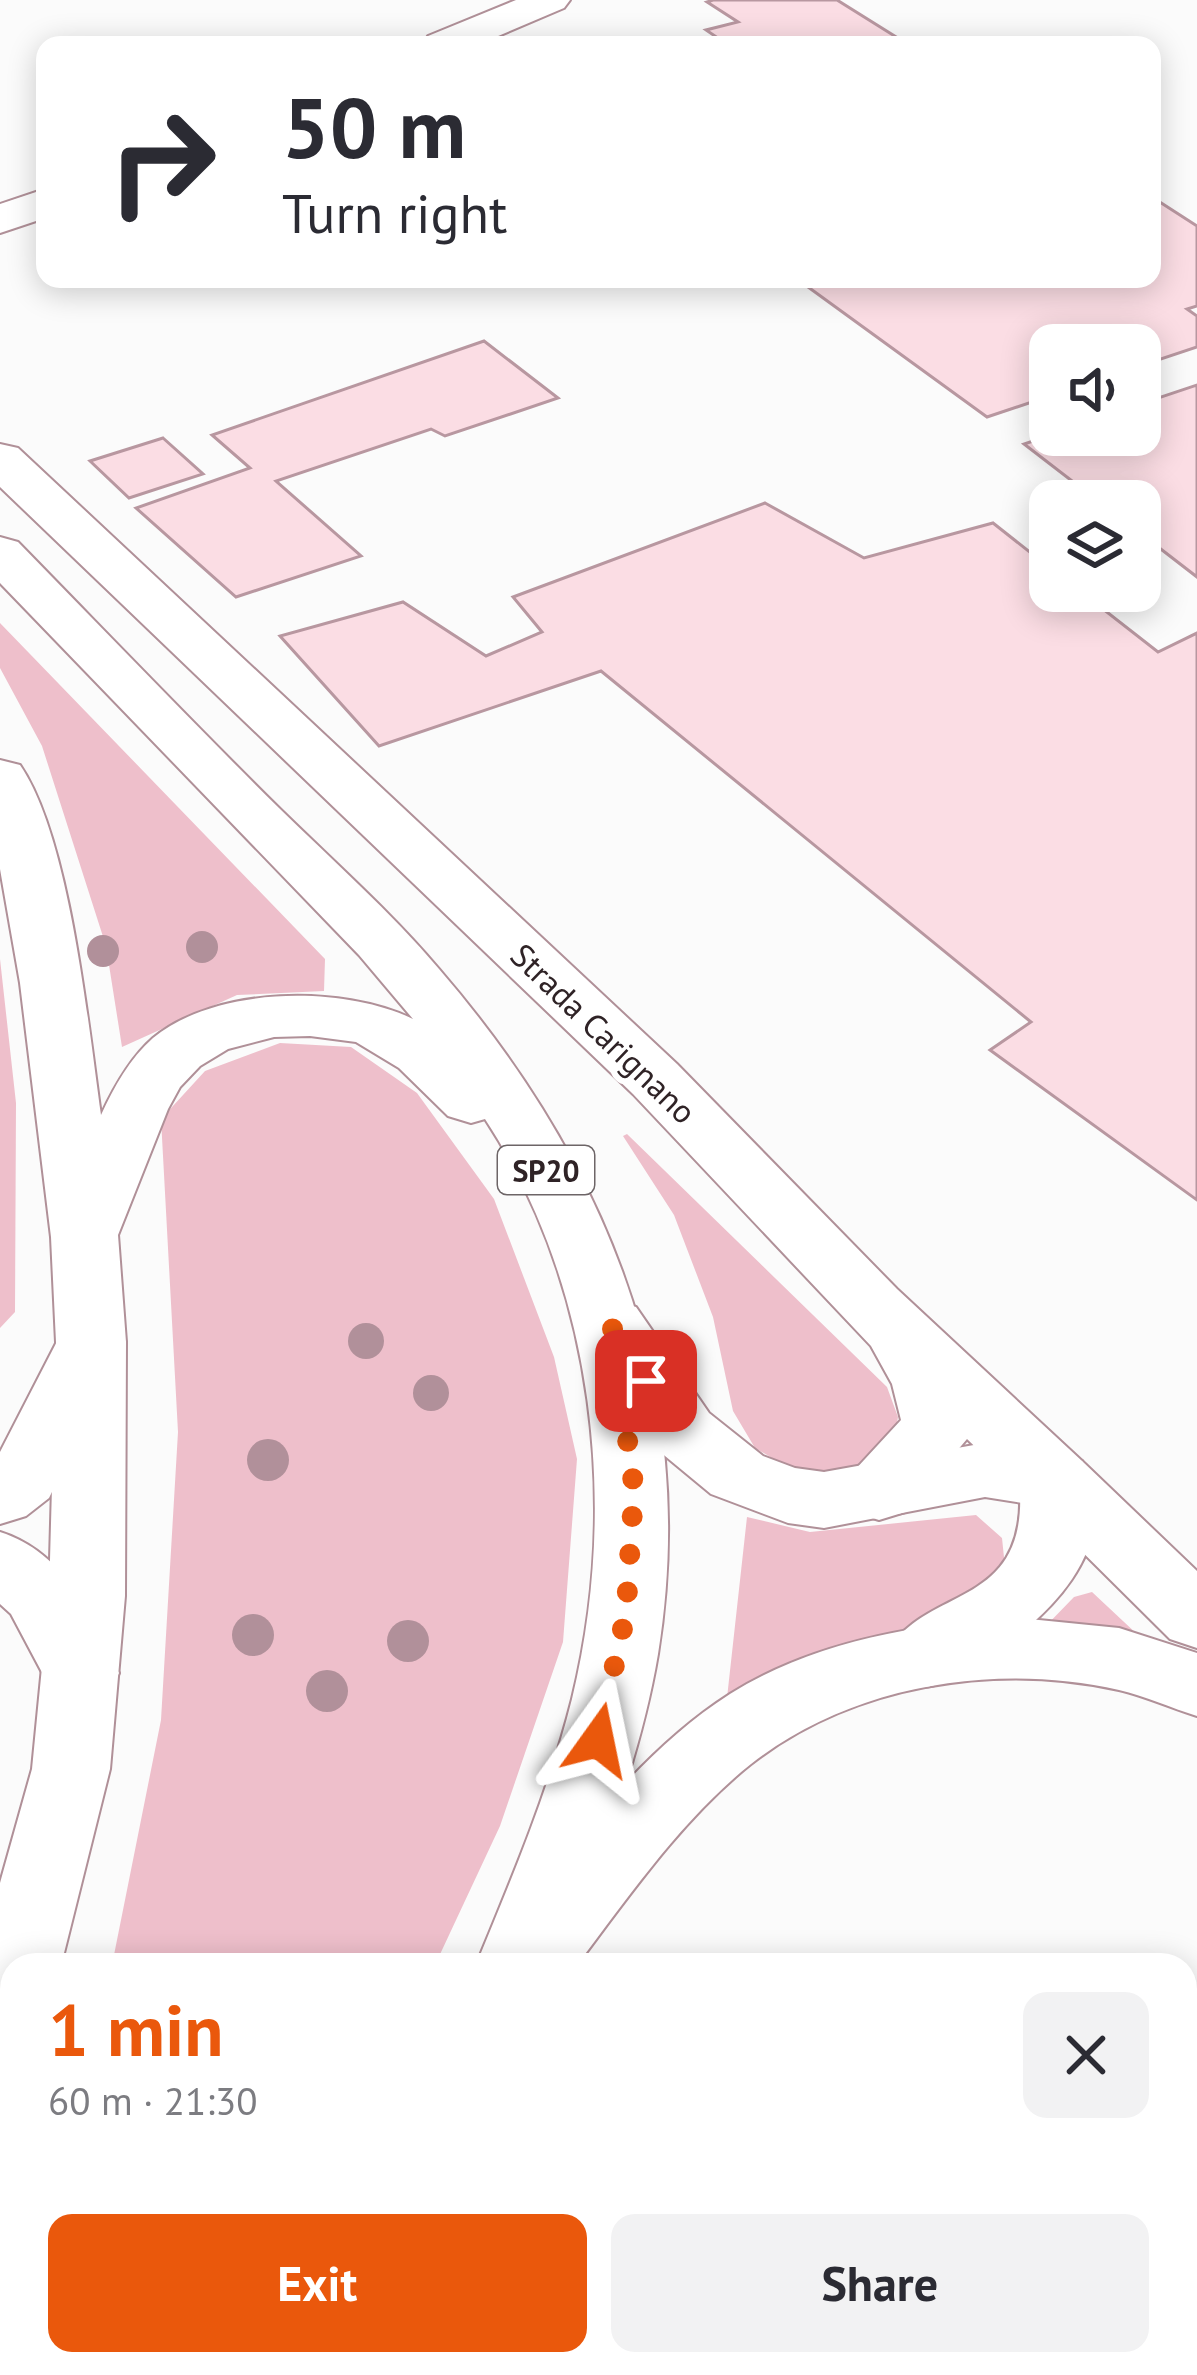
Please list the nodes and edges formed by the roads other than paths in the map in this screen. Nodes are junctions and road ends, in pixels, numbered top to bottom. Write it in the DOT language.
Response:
graph roads {
  1 [pos="550,0"];
  2 [pos="464,36"];
  3 [pos="36,206"];
  4 [pos="0,220"];
  5 [pos="0,459"];
  6 [pos="0,553"];
  7 [pos="0,777"];
  8 [pos="557,1190"];
  9 [pos="85,1237"];
  10 [pos="873,1307"];
  11 [pos="612,1325"];
  12 [pos="91,1342"];
  13 [pos="1056,1481"];
  14 [pos="878,1492"];
  15 [pos="0,1496"];
  16 [pos="0,1561"];
  17 [pos="1197,1618"];
  18 [pos="923,1656"];
  19 [pos="81,1673"];
  20 [pos="1197,1684"];
  21 [pos="71,1769"];
  22 [pos="22,1953"];
  23 [pos="69,1953"];
  24 [pos="522,1953"];
  25 [pos="538,1953"];
  1 -- 2 [label="main road"];
  3 -- 4 [label="main road"];
  5 -- 10 [label="main road, Strada Carignano"];
  6 -- 8 [label="main road, SP20"];
  7 -- 9 [label="main road, SP20"];
  8 -- 9 [label="main road, SP20"];
  8 -- 11 [label="main road, SP20"];
  9 -- 12 [label="main road, SP20"];
  10 -- 13 [label="main road, Strada Carignano"];
  10 -- 14 [label="main road"];
  11 -- 14 [label="main road"];
  11 -- 24 [label="main road, SP20"];
  12 -- 15 [label="main road"];
  12 -- 19 [label="main road, SP20"];
  13 -- 14 [label="main road"];
  13 -- 17 [label="main road, Strada Carignano"];
  13 -- 18 [label="main road"];
  16 -- 19 [label="main road"];
  18 -- 20 [label="main road"];
  18 -- 25 [label="main road"];
  19 -- 21 [label="main road, SP20"];
  21 -- 22 [label="main road, SP20"];
  21 -- 23 [label="main road, SP20"];
}
